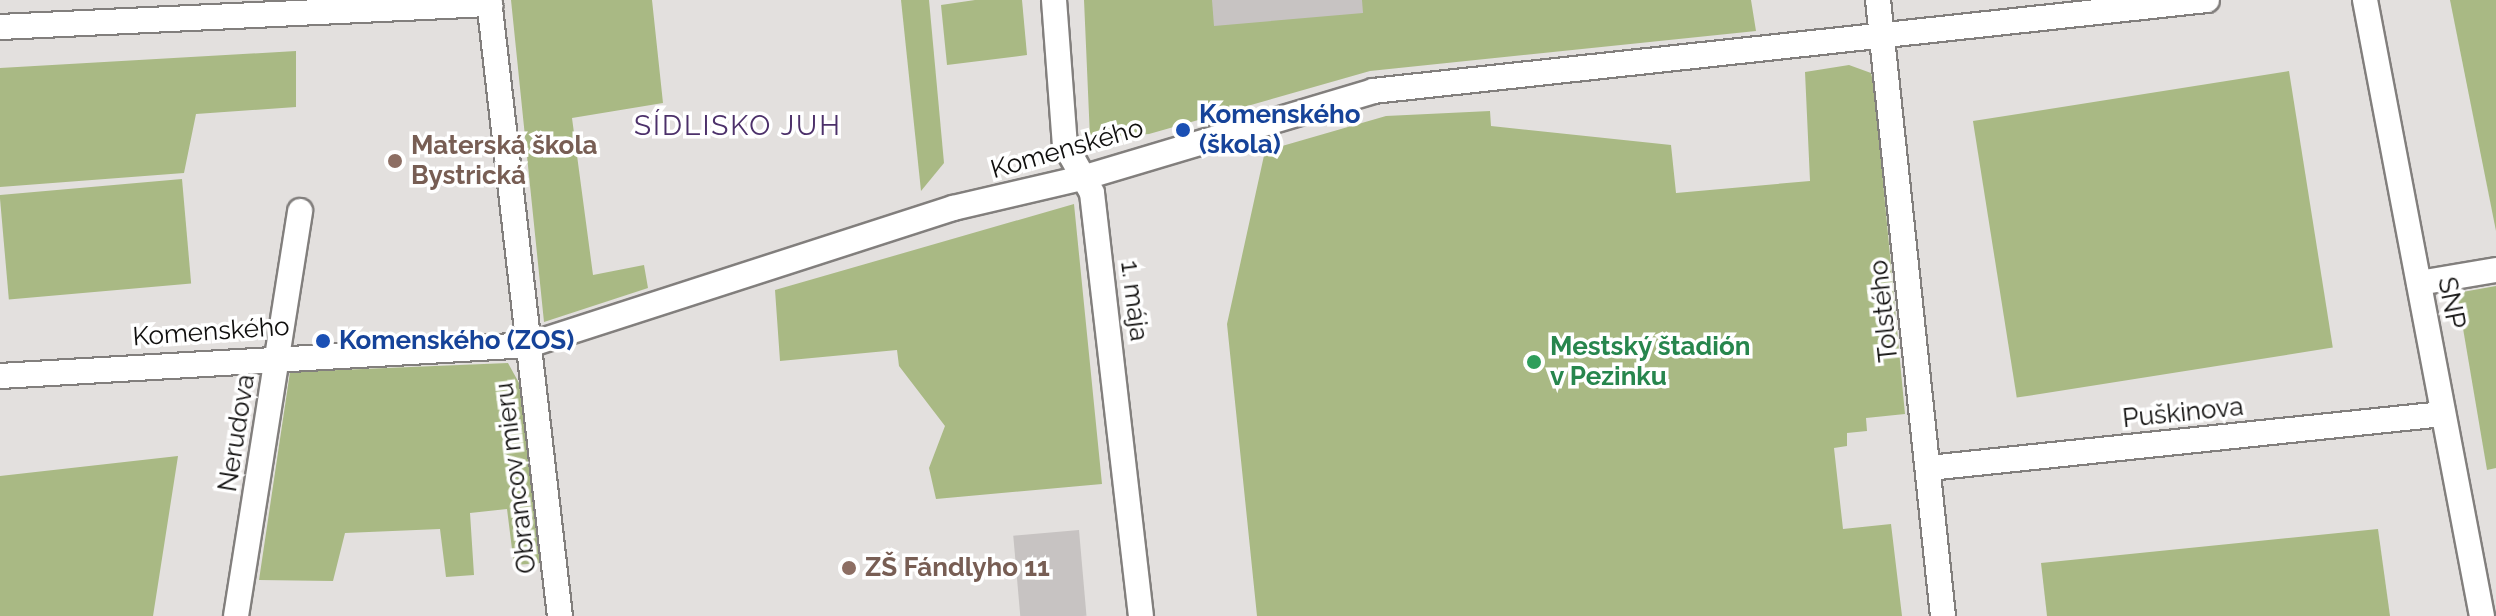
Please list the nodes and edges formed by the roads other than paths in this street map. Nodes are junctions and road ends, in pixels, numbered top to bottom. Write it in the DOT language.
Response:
graph roads {
  1 [pos="1054,0"];
  2 [pos="1878,0"];
  3 [pos="2207,0"];
  4 [pos="2365,0"];
  5 [pos="490,2"];
  6 [pos="40,12"];
  7 [pos="0,27"];
  8 [pos="1882,34"];
  9 [pos="1082,178"];
  10 [pos="300,211"];
  11 [pos="2496,270"];
  12 [pos="2419,283"];
  13 [pos="529,345"];
  14 [pos="278,355"];
  15 [pos="0,376"];
  16 [pos="2443,414"];
  17 [pos="1929,468"];
  18 [pos="236,616"];
  19 [pos="560,616"];
  20 [pos="1141,616"];
  21 [pos="1943,616"];
  22 [pos="2482,616"];
  1 -- 9 [label="street, 1. mája"];
  2 -- 8 [label="street, Tolstého"];
  3 -- 8 [label="street, Komenského"];
  4 -- 12 [label="street, SNP"];
  5 -- 6 [label="street"];
  5 -- 13 [label="street, Obrancov mieru"];
  6 -- 7 [label="street"];
  8 -- 9 [label="street, Komenského"];
  8 -- 17 [label="street, Tolstého"];
  9 -- 13 [label="street, Komenského"];
  9 -- 20 [label="street, 1. mája"];
  10 -- 14 [label="street, Nerudova"];
  11 -- 12 [label="street"];
  12 -- 16 [label="street, SNP"];
  13 -- 14 [label="street, Komenského"];
  13 -- 19 [label="street, Obrancov mieru"];
  14 -- 15 [label="street, Komenského"];
  14 -- 18 [label="street, Nerudova"];
  16 -- 17 [label="street, Puškinova"];
  16 -- 22 [label="street, SNP"];
  17 -- 21 [label="street, Tolstého"];
}
